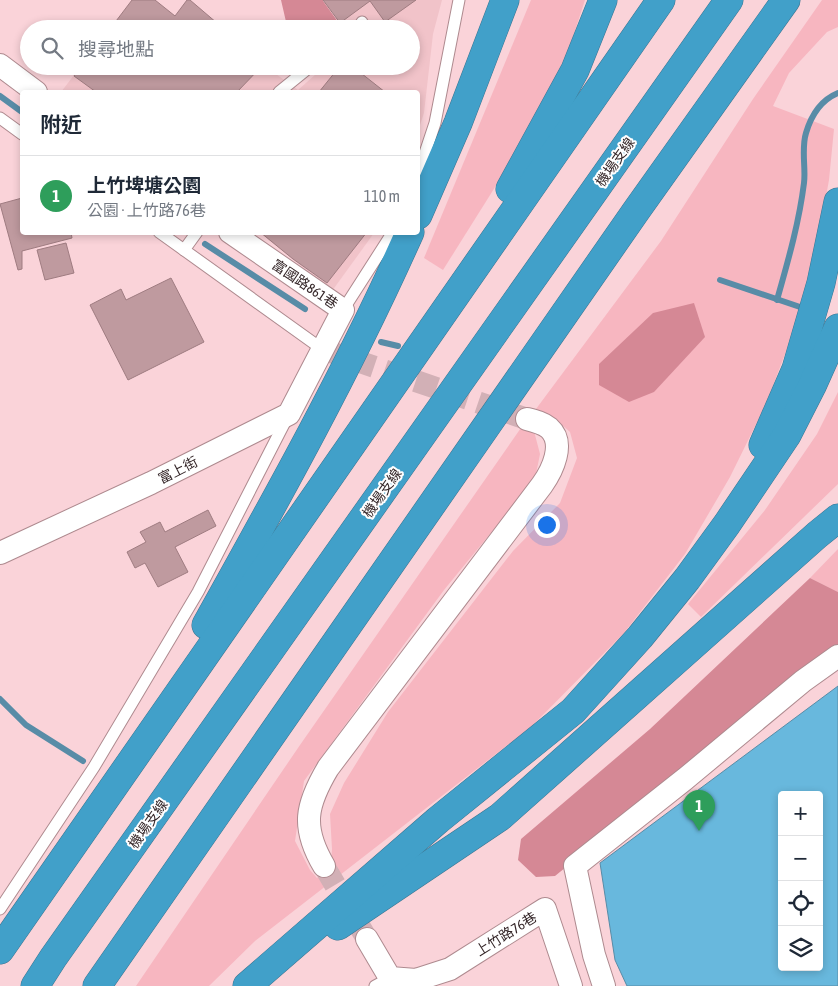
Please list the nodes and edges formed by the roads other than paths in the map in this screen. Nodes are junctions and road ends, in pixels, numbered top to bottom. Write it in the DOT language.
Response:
graph roads {
  1 [pos="459,0"];
  2 [pos="505,0"];
  3 [pos="603,0"];
  4 [pos="729,0"];
  5 [pos="786,0"];
  6 [pos="656,7"];
  7 [pos="0,65"];
  8 [pos="300,75"];
  9 [pos="33,90"];
  10 [pos="281,90"];
  11 [pos="0,118"];
  12 [pos="20,133"];
  13 [pos="420,168"];
  14 [pos="838,202"];
  15 [pos="420,210"];
  16 [pos="163,235"];
  17 [pos="195,235"];
  18 [pos="234,235"];
  19 [pos="391,235"];
  20 [pos="409,235"];
  21 [pos="184,250"];
  22 [pos="343,310"];
  23 [pos="838,328"];
  24 [pos="424,340"];
  25 [pos="322,349"];
  26 [pos="288,414"];
  27 [pos="527,418"];
  28 [pos="838,512"];
  29 [pos="727,524"];
  30 [pos="828,526"];
  31 [pos="0,553"];
  32 [pos="838,656"];
  33 [pos="130,761"];
  34 [pos="324,866"];
  35 [pos="0,909"];
  36 [pos="367,939"];
  37 [pos="0,950"];
  38 [pos="383,982"];
  39 [pos="35,986"];
  40 [pos="97,986"];
  41 [pos="248,986"];
  42 [pos="571,986"];
  43 [pos="604,986"];
  1 -- 13 [label="lane"];
  2 -- 15 [label="highway"];
  3 -- 24 [label="highway"];
  4 -- 39 [label="highway, 機場支線"];
  5 -- 40 [label="highway"];
  6 -- 24 [label="highway"];
  7 -- 9 [label="street"];
  8 -- 10 [label="lane"];
  11 -- 12 [label="lane"];
  14 -- 29 [label="highway"];
  16 -- 21 [label="lane"];
  17 -- 21 [label="lane"];
  18 -- 22 [label="street, 富國路861巷"];
  19 -- 22 [label="lane"];
  20 -- 33 [label="highway"];
  21 -- 25 [label="lane"];
  22 -- 25 [label="street, 富國路861巷"];
  23 -- 29 [label="highway"];
  24 -- 33 [label="highway"];
  25 -- 26 [label="street"];
  26 -- 31 [label="street, 富上街"];
  26 -- 35 [label="lane"];
  27 -- 34 [label="street"];
  28 -- 30 [label="highway"];
  29 -- 41 [label="highway"];
  30 -- 41 [label="highway"];
  32 -- 43 [label="street"];
  33 -- 37 [label="highway"];
  36 -- 38 [label="street, 上竹路76巷"];
  38 -- 42 [label="street, 上竹路76巷"];
}
